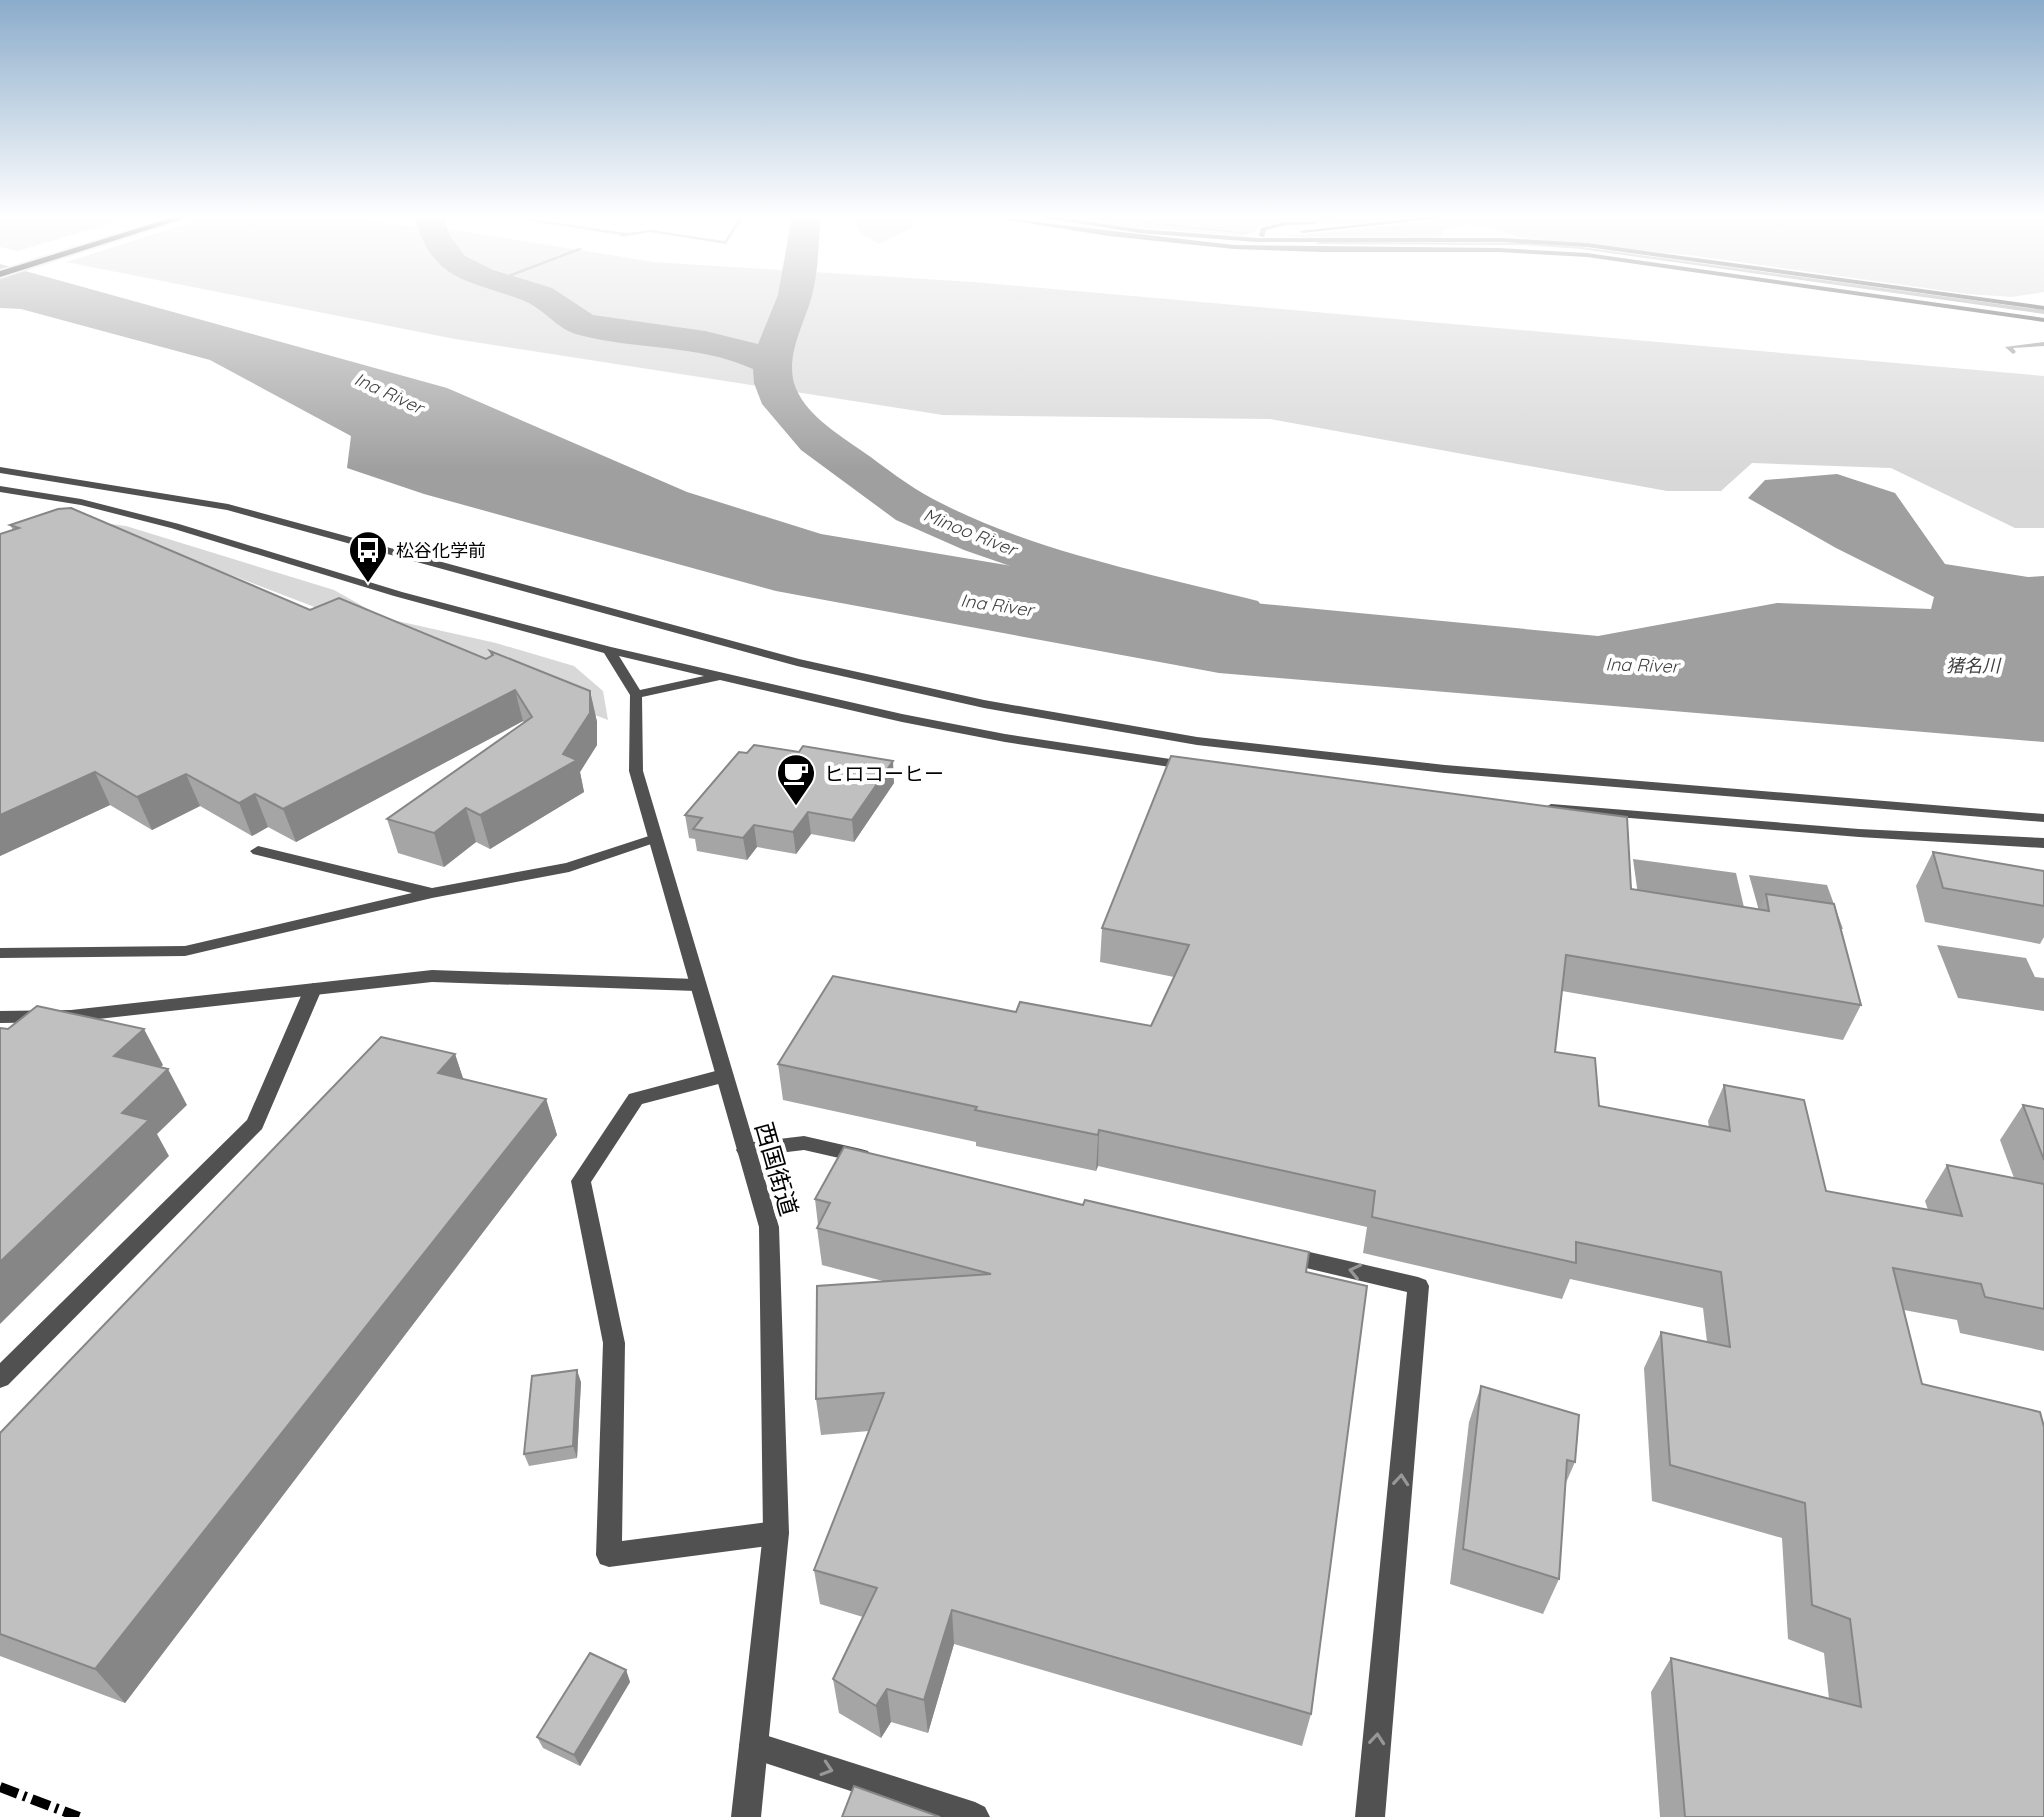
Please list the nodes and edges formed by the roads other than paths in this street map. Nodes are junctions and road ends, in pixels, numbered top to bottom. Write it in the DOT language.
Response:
graph roads {
  1 [pos="1908,301"];
  2 [pos="1992,301"];
  3 [pos="2044,308"];
  4 [pos="2044,320"];
  5 [pos="0,470"];
  6 [pos="0,489"];
  7 [pos="609,650"];
  8 [pos="721,676"];
  9 [pos="636,695"];
  10 [pos="1209,769"];
  11 [pos="1531,806"];
  12 [pos="2044,818"];
  13 [pos="655,838"];
  14 [pos="2044,843"];
  15 [pos="258,851"];
  16 [pos="432,893"];
  17 [pos="0,953"];
  18 [pos="696,985"];
  19 [pos="313,989"];
  20 [pos="0,1017"];
  21 [pos="723,1076"];
  22 [pos="746,1150"];
  23 [pos="881,1161"];
  24 [pos="1265,1250"];
  25 [pos="0,1378"];
  26 [pos="776,1533"];
  27 [pos="753,1745"];
  28 [pos="746,1817"];
  29 [pos="975,1817"];
  30 [pos="1370,1817"];
  1 -- 4 [label="street"];
  2 -- 3 [label="street"];
  5 -- 12 [label="street"];
  6 -- 7 [label="street"];
  7 -- 8 [label="street"];
  7 -- 9 [label="street"];
  8 -- 9 [label="street"];
  8 -- 10 [label="street"];
  9 -- 13 [label="street, 西国街道"];
  11 -- 14 [label="street"];
  13 -- 16 [label="street"];
  13 -- 18 [label="street, 西国街道"];
  15 -- 16 [label="street"];
  16 -- 17 [label="street"];
  18 -- 19 [label="street"];
  18 -- 21 [label="street, 西国街道"];
  19 -- 20 [label="street"];
  19 -- 25 [label="street"];
  21 -- 22 [label="street, 西国街道"];
  21 -- 26 [label="street"];
  22 -- 23 [label="street"];
  22 -- 26 [label="street, 西国街道"];
  30 -- 24 [label="street, one-way"];
  26 -- 27 [label="street, 西国街道"];
  27 -- 28 [label="street, 西国街道"];
  27 -- 29 [label="street, one-way"];
}
